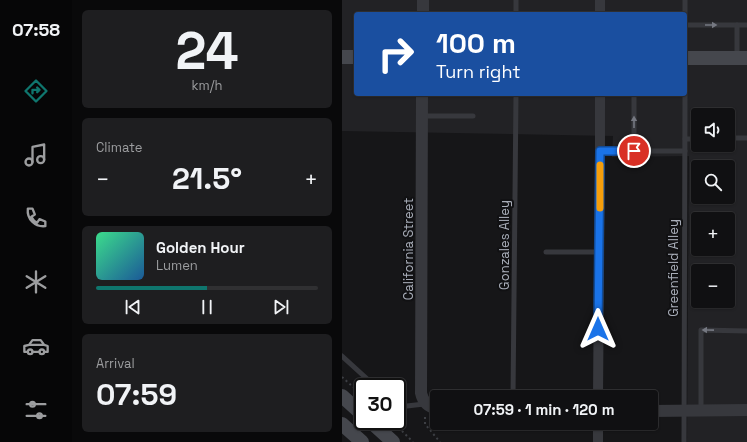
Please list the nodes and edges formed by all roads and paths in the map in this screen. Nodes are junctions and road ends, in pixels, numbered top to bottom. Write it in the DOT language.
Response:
graph roads {
  1 [pos="423,0"];
  2 [pos="516,0"];
  3 [pos="600,0"];
  4 [pos="685,0"];
  5 [pos="422,12"];
  6 [pos="516,12"];
  7 [pos="600,12"];
  8 [pos="685,12"];
  9 [pos="687,25"];
  10 [pos="737,25"];
  11 [pos="747,25"];
  12 [pos="342,57"];
  13 [pos="354,57"];
  14 [pos="687,58"];
  15 [pos="742,58"];
  16 [pos="422,96"];
  17 [pos="516,96"];
  18 [pos="600,96"];
  19 [pos="634,96"];
  20 [pos="685,96"];
  21 [pos="423,116"];
  22 [pos="473,116"];
  23 [pos="735,138"];
  24 [pos="747,138"];
  25 [pos="685,139"];
  26 [pos="691,139"];
  27 [pos="600,151"];
  28 [pos="634,151"];
  29 [pos="684,151"];
  30 [pos="546,252"];
  31 [pos="599,252"];
  32 [pos="747,331"];
  33 [pos="342,356"];
  34 [pos="342,377"];
  35 [pos="366,378"];
  36 [pos="354,388"];
  37 [pos="514,390"];
  38 [pos="598,390"];
  39 [pos="342,396"];
  40 [pos="425,404"];
  41 [pos="406,406"];
  42 [pos="354,407"];
  43 [pos="430,407"];
  44 [pos="701,410"];
  45 [pos="747,410"];
  46 [pos="658,411"];
  47 [pos="684,411"];
  48 [pos="342,424"];
  49 [pos="380,430"];
  50 [pos="598,430"];
  51 [pos="362,442"];
  52 [pos="393,442"];
  53 [pos="440,442"];
  54 [pos="598,442"];
  55 [pos="684,442"];
  1 -- 5 [label="street"];
  2 -- 6 [label="lane"];
  3 -- 7 [label="street"];
  4 -- 8 [label="lane"];
  9 -- 10 [label="lane, one-way"];
  10 -- 11 [label="lane"];
  10 -- 15 [label="lane"];
  12 -- 13 [label="main road"];
  14 -- 15 [label="main road"];
  16 -- 21 [label="street, California Street"];
  17 -- 37 [label="lane, Gonzales Alley"];
  18 -- 27 [label="street"];
  28 -- 19 [label="lane, one-way"];
  20 -- 25 [label="lane, Greenfield Alley"];
  21 -- 22 [label="lane"];
  21 -- 40 [label="street, California Street"];
  23 -- 24 [label="lane"];
  25 -- 26 [label="lane"];
  25 -- 29 [label="lane, Greenfield Alley"];
  27 -- 28 [label="lane"];
  27 -- 31 [label="street"];
  28 -- 29 [label="lane"];
  29 -- 47 [label="lane, Greenfield Alley"];
  30 -- 31 [label="lane"];
  31 -- 38 [label="street"];
  32 -- 44 [label="lane, one-way"];
  33 -- 35 [label="lane"];
  34 -- 36 [label="path"];
  39 -- 42 [label="main road"];
  40 -- 41 [label="lane"];
  40 -- 43 [label="street"];
  40 -- 53 [label="path"];
  44 -- 45 [label="street"];
  44 -- 47 [label="street"];
  46 -- 47 [label="street"];
  47 -- 55 [label="lane, Greenfield Alley"];
  48 -- 51 [label="main road"];
  49 -- 52 [label="main road"];
  50 -- 54 [label="street"];
}
